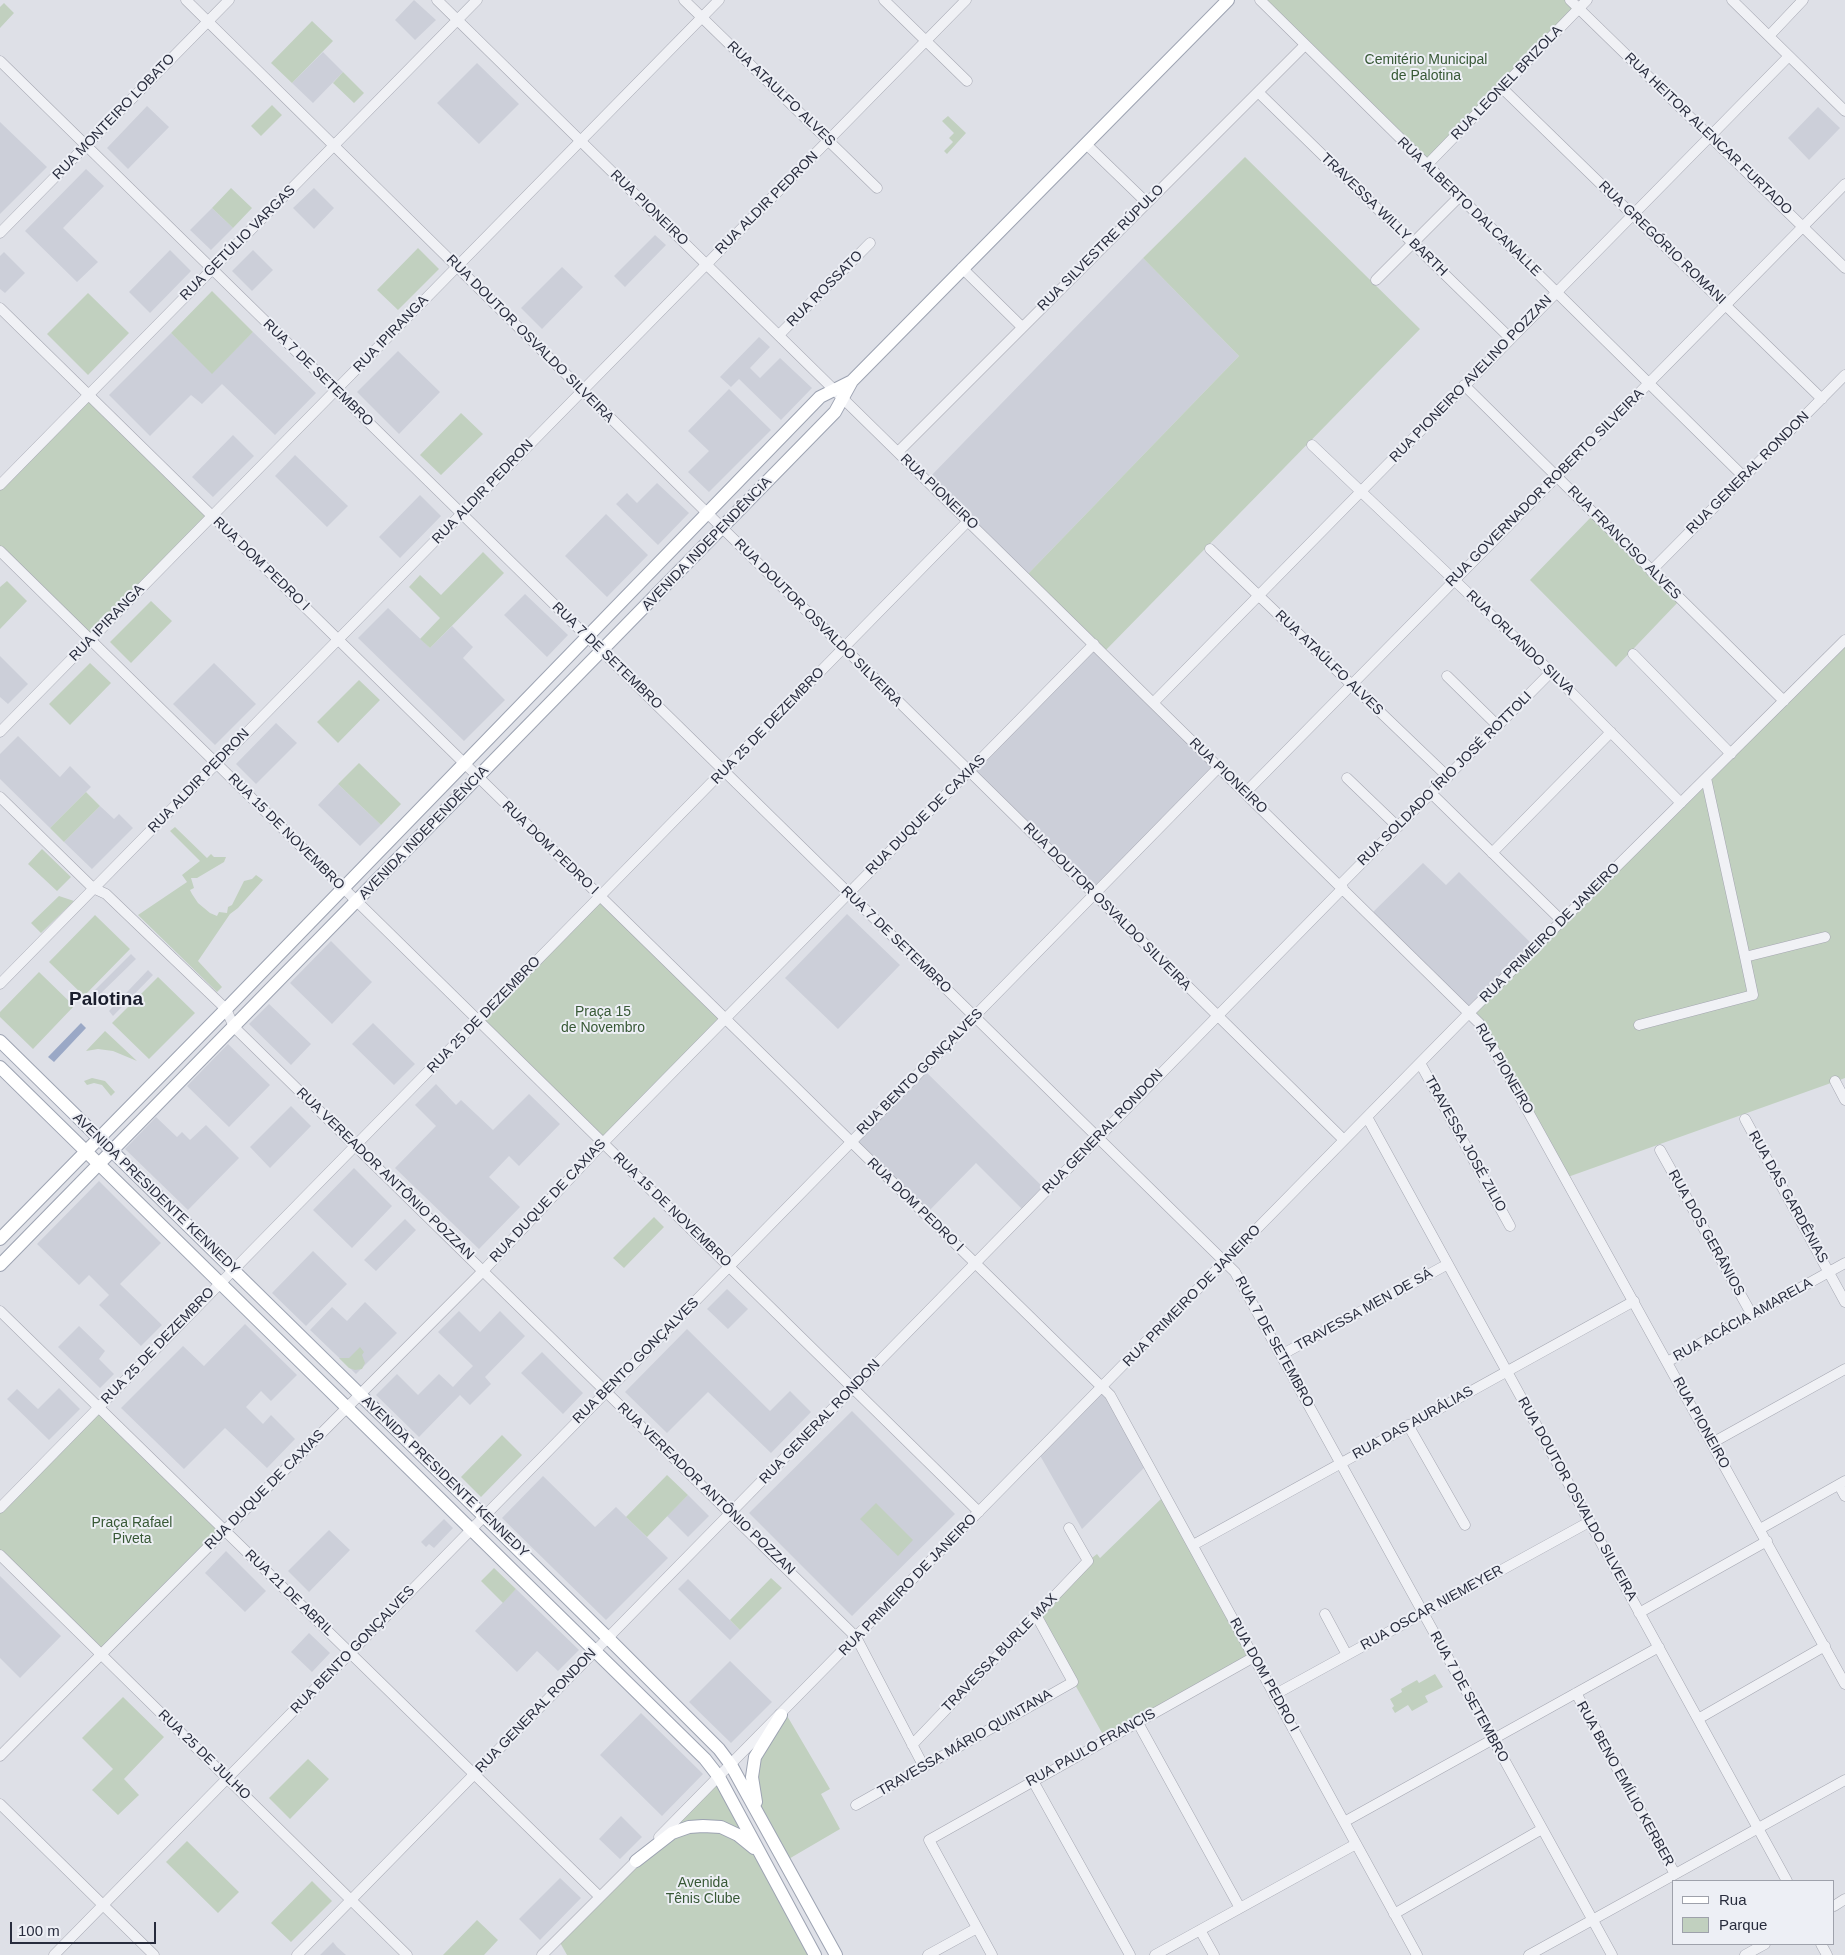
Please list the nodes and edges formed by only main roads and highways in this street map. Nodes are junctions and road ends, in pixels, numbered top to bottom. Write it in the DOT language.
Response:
graph roads {
  1 [pos="1228,0"];
  2 [pos="839,394"];
  3 [pos="0,1041"];
  4 [pos="0,1067"];
  5 [pos="157,1079"];
  6 [pos="40,1080"];
  7 [pos="171,1092"];
  8 [pos="27,1094"];
  9 [pos="99,1138"];
  10 [pos="112,1151"];
  11 [pos="86,1152"];
  12 [pos="99,1165"];
  13 [pos="170,1208"];
  14 [pos="26,1212"];
  15 [pos="157,1222"];
  16 [pos="40,1225"];
  17 [pos="0,1239"];
  18 [pos="0,1265"];
  19 [pos="781,1714"];
  20 [pos="775,1846"];
  21 [pos="636,1861"];
  22 [pos="766,1863"];
  23 [pos="815,1955"];
  24 [pos="836,1955"];
  1 -- 2 [label="main road"];
  2 -- 5 [label="main road, AVENIDA INDEPENDÊNCIA"];
  2 -- 7 [label="main road, AVENIDA INDEPENDÊNCIA"];
  3 -- 6 [label="main road, AVENIDA PRESIDENTE KENNEDY"];
  4 -- 8 [label="main road, AVENIDA PRESIDENTE KENNEDY"];
  5 -- 7 [label="main road"];
  5 -- 9 [label="main road, AVENIDA INDEPENDÊNCIA"];
  6 -- 8 [label="main road"];
  6 -- 9 [label="main road, AVENIDA PRESIDENTE KENNEDY"];
  7 -- 10 [label="main road, AVENIDA INDEPENDÊNCIA"];
  8 -- 11 [label="main road, AVENIDA PRESIDENTE KENNEDY"];
  9 -- 10 [label="main road, AVENIDA PRESIDENTE KENNEDY"];
  9 -- 11 [label="main road, AVENIDA INDEPENDÊNCIA"];
  10 -- 12 [label="main road, AVENIDA INDEPENDÊNCIA"];
  10 -- 13 [label="main road, AVENIDA PRESIDENTE KENNEDY"];
  11 -- 12 [label="main road, AVENIDA PRESIDENTE KENNEDY"];
  11 -- 14 [label="main road, AVENIDA INDEPENDÊNCIA"];
  12 -- 15 [label="main road, AVENIDA PRESIDENTE KENNEDY"];
  12 -- 16 [label="main road, AVENIDA INDEPENDÊNCIA"];
  13 -- 15 [label="main road"];
  13 -- 20 [label="main road, AVENIDA PRESIDENTE KENNEDY"];
  14 -- 16 [label="main road"];
  14 -- 17 [label="main road, AVENIDA INDEPENDÊNCIA"];
  15 -- 22 [label="main road, AVENIDA PRESIDENTE KENNEDY"];
  16 -- 18 [label="main road, AVENIDA INDEPENDÊNCIA"];
  19 -- 20 [label="main road"];
  20 -- 24 [label="main road, AVENIDA PRESIDENTE KENNEDY"];
  21 -- 22 [label="main road"];
  22 -- 23 [label="main road, AVENIDA PRESIDENTE KENNEDY"];
}
